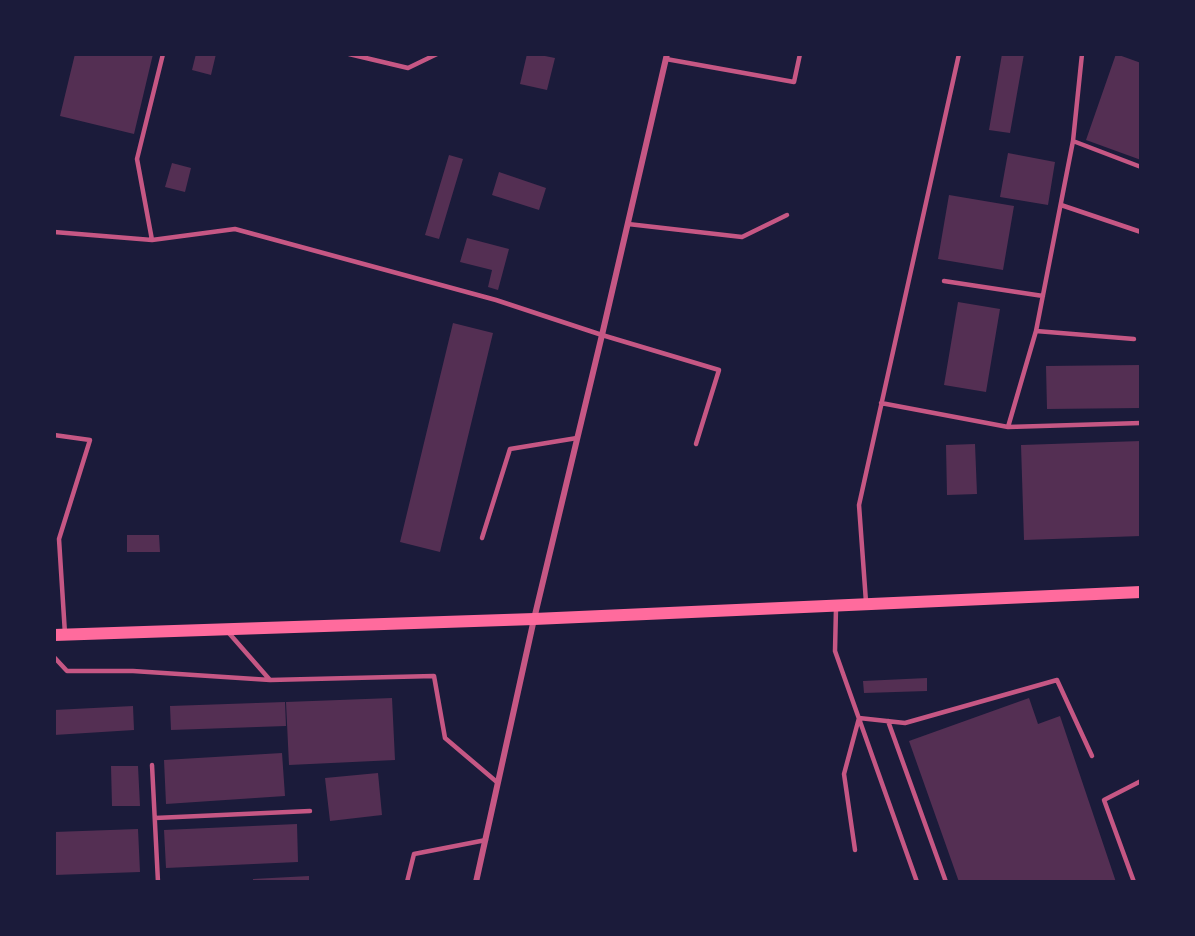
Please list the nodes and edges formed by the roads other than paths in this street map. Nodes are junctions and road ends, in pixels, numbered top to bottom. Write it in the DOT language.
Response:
graph roads {
  1 [pos="163,54"];
  2 [pos="349,54"];
  3 [pos="437,54"];
  4 [pos="800,54"];
  5 [pos="959,54"];
  6 [pos="1082,54"];
  7 [pos="666,56"];
  8 [pos="1073,141"];
  9 [pos="1141,167"];
  10 [pos="1061,205"];
  11 [pos="787,215"];
  12 [pos="628,224"];
  13 [pos="54,232"];
  14 [pos="1141,232"];
  15 [pos="152,240"];
  16 [pos="944,281"];
  17 [pos="1043,296"];
  18 [pos="1036,331"];
  19 [pos="602,335"];
  20 [pos="1134,339"];
  21 [pos="881,403"];
  22 [pos="1141,423"];
  23 [pos="1008,427"];
  24 [pos="54,435"];
  25 [pos="577,438"];
  26 [pos="696,444"];
  27 [pos="482,538"];
  28 [pos="1141,592"];
  29 [pos="866,604"];
  30 [pos="836,606"];
  31 [pos="534,619"];
  32 [pos="226,629"];
  33 [pos="59,634"];
  34 [pos="54,657"];
  35 [pos="270,680"];
  36 [pos="859,718"];
  37 [pos="888,721"];
  38 [pos="1092,756"];
  39 [pos="152,765"];
  40 [pos="1141,781"];
  41 [pos="498,783"];
  42 [pos="310,811"];
  43 [pos="155,818"];
  44 [pos="486,840"];
  45 [pos="855,850"];
  46 [pos="158,882"];
  47 [pos="407,882"];
  48 [pos="476,882"];
  49 [pos="917,882"];
  50 [pos="946,882"];
  51 [pos="1134,882"];
  1 -- 15 [label="lane"];
  2 -- 3 [label="lane"];
  4 -- 7 [label="lane"];
  5 -- 21 [label="lane"];
  6 -- 8 [label="lane"];
  7 -- 12 [label="street"];
  8 -- 9 [label="lane"];
  8 -- 10 [label="lane"];
  10 -- 14 [label="lane"];
  10 -- 17 [label="lane"];
  11 -- 12 [label="lane"];
  12 -- 19 [label="street"];
  13 -- 15 [label="lane"];
  15 -- 19 [label="lane"];
  16 -- 17 [label="lane"];
  17 -- 18 [label="lane"];
  18 -- 20 [label="lane"];
  18 -- 23 [label="lane"];
  19 -- 25 [label="street"];
  19 -- 26 [label="lane"];
  21 -- 23 [label="lane"];
  21 -- 29 [label="lane"];
  22 -- 23 [label="lane"];
  24 -- 33 [label="lane"];
  25 -- 27 [label="lane"];
  25 -- 31 [label="street"];
  28 -- 29 [label="main road"];
  29 -- 30 [label="main road"];
  30 -- 31 [label="main road"];
  30 -- 36 [label="lane"];
  31 -- 32 [label="main road"];
  31 -- 41 [label="street"];
  32 -- 33 [label="main road"];
  32 -- 35 [label="lane"];
  34 -- 35 [label="lane"];
  35 -- 41 [label="lane"];
  36 -- 37 [label="lane"];
  36 -- 45 [label="lane"];
  36 -- 49 [label="lane"];
  37 -- 38 [label="lane"];
  37 -- 50 [label="lane"];
  39 -- 43 [label="lane"];
  40 -- 51 [label="lane"];
  41 -- 44 [label="street"];
  42 -- 43 [label="lane"];
  43 -- 46 [label="lane"];
  44 -- 47 [label="lane"];
  44 -- 48 [label="street"];
}
